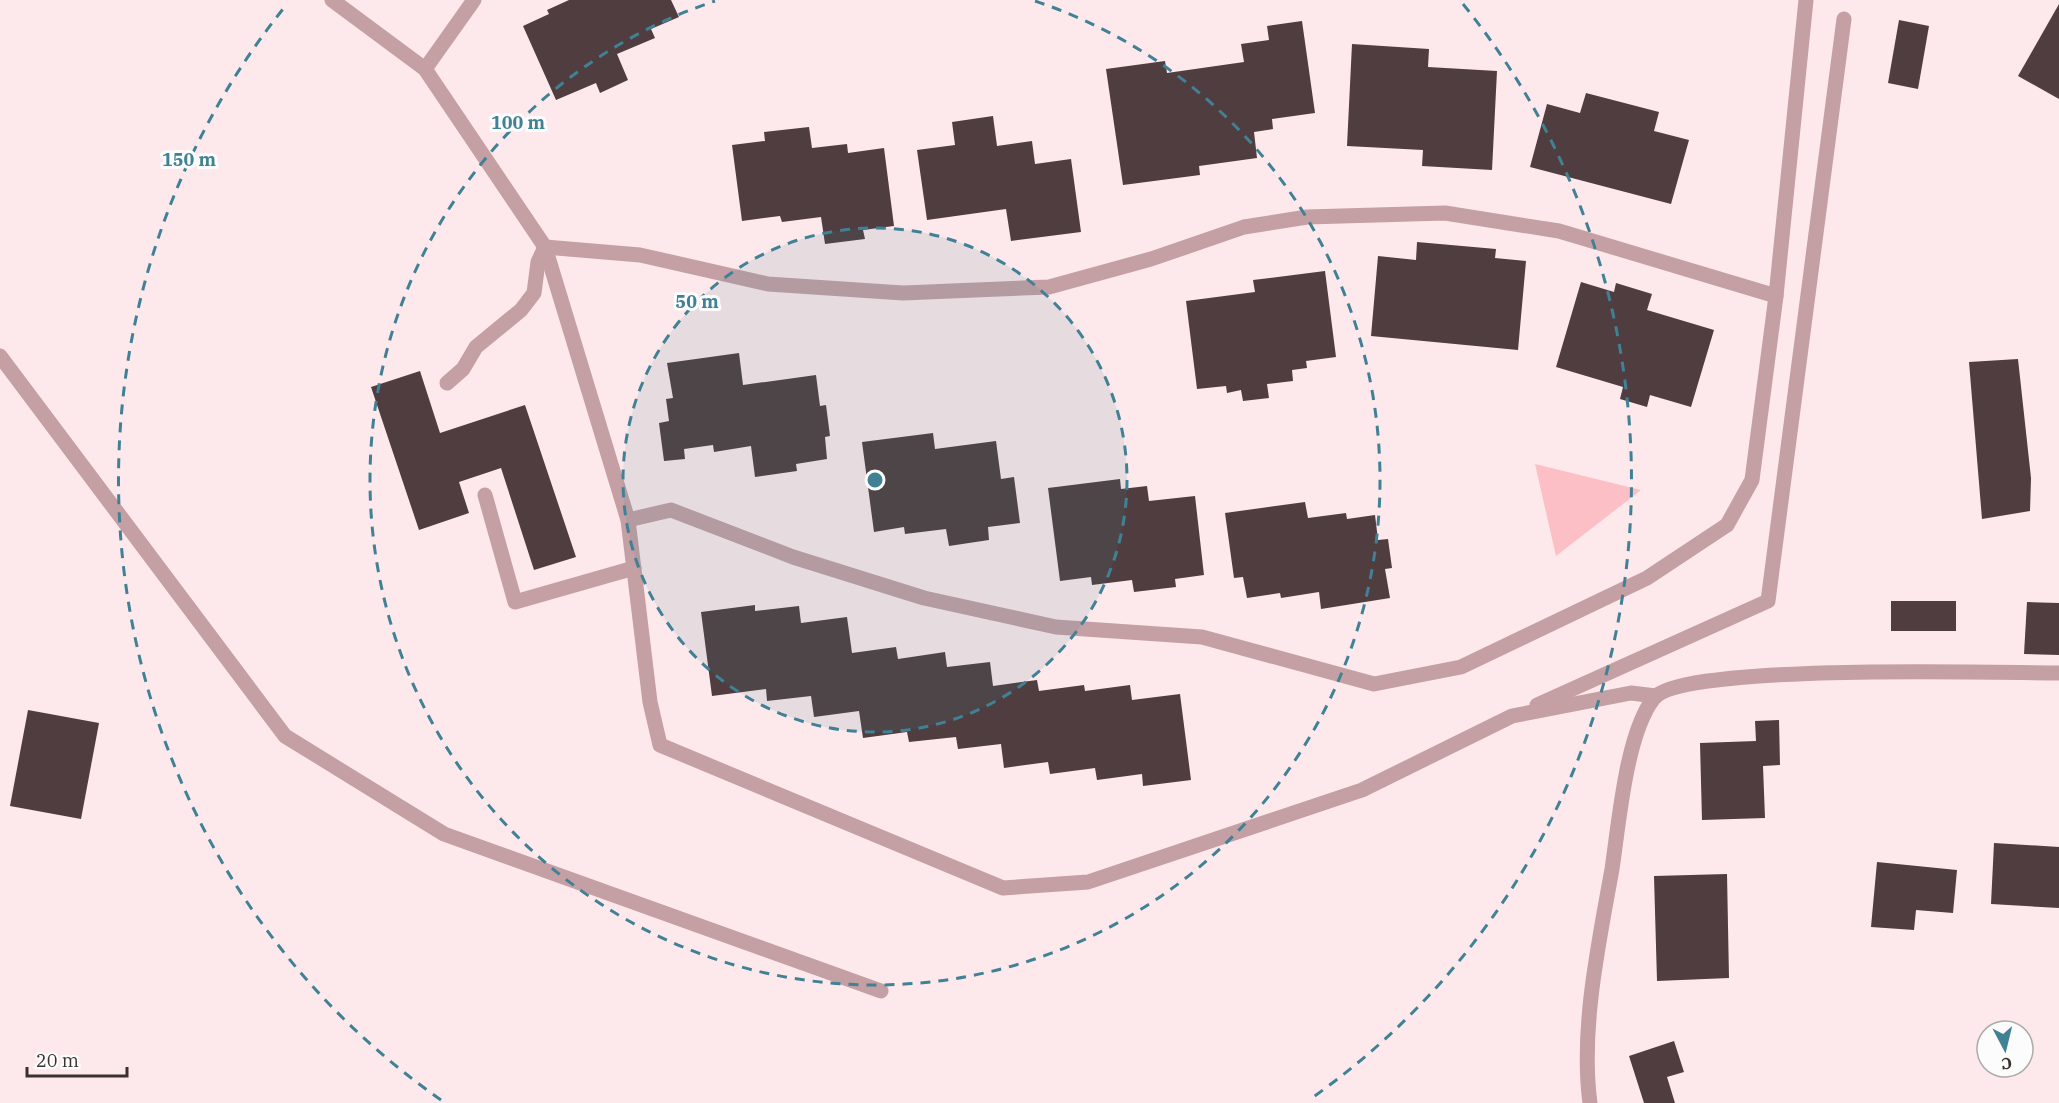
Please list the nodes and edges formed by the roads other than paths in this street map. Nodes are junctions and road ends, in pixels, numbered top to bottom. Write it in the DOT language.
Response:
graph roads {
  1 [pos="332,0"];
  2 [pos="474,0"];
  3 [pos="1806,0"];
  4 [pos="1844,19"];
  5 [pos="424,69"];
  6 [pos="545,247"];
  7 [pos="1776,296"];
  8 [pos="0,356"];
  9 [pos="447,383"];
  10 [pos="485,495"];
  11 [pos="628,520"];
  12 [pos="634,568"];
  13 [pos="2059,673"];
  14 [pos="1656,696"];
  15 [pos="1512,716"];
  16 [pos="881,991"];
  17 [pos="1590,1103"];
  1 -- 5 [label="street"];
  2 -- 5 [label="street"];
  3 -- 7 [label="street"];
  4 -- 15 [label="street"];
  5 -- 6 [label="street"];
  6 -- 7 [label="street"];
  6 -- 9 [label="street"];
  6 -- 11 [label="street"];
  7 -- 11 [label="street"];
  8 -- 16 [label="street"];
  10 -- 12 [label="street"];
  11 -- 12 [label="street"];
  12 -- 15 [label="street"];
  13 -- 14 [label="street"];
  14 -- 15 [label="street"];
  14 -- 17 [label="street"];
}
